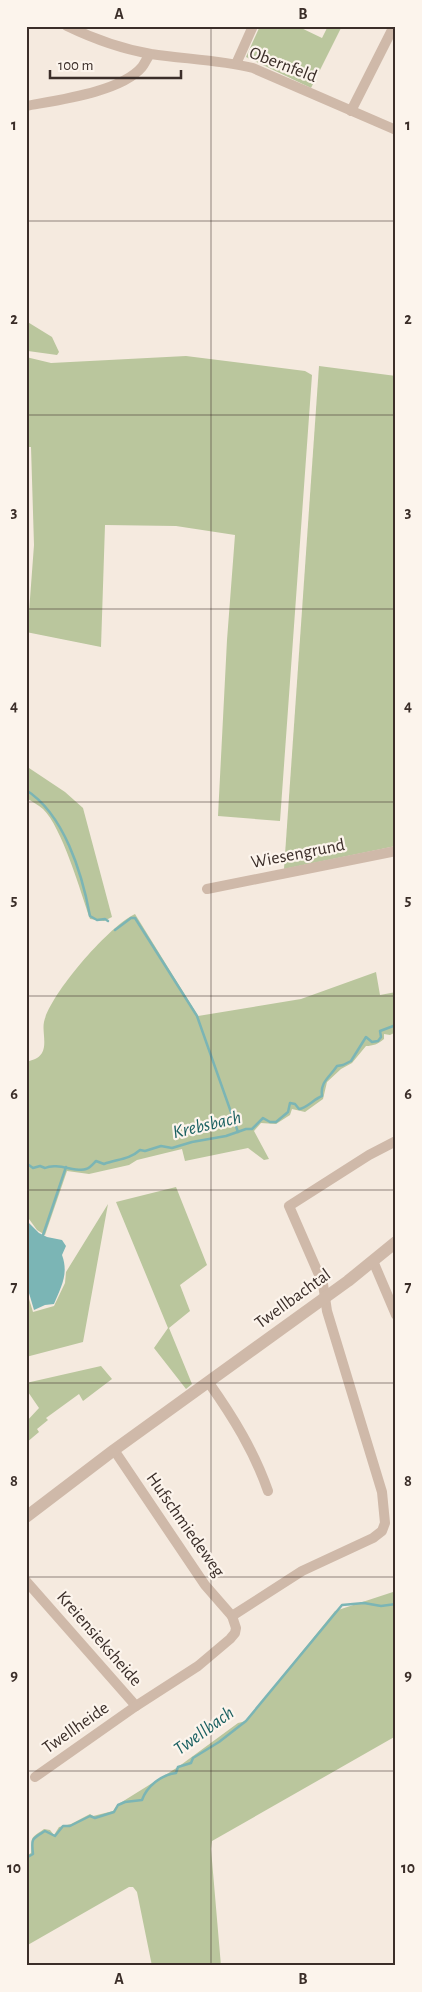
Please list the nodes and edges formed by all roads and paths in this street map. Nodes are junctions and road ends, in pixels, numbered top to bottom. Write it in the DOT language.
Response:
graph roads {
  1 [pos="67,26"];
  2 [pos="253,26"];
  3 [pos="394,26"];
  4 [pos="150,54"];
  5 [pos="236,64"];
  6 [pos="26,106"];
  7 [pos="351,111"];
  8 [pos="396,130"];
  9 [pos="396,851"];
  10 [pos="207,889"];
  11 [pos="396,1141"];
  12 [pos="396,1242"];
  13 [pos="373,1261"];
  14 [pos="325,1297"];
  15 [pos="396,1315"];
  16 [pos="209,1383"];
  17 [pos="114,1450"];
  18 [pos="268,1491"];
  19 [pos="26,1517"];
  20 [pos="26,1581"];
  21 [pos="232,1616"];
  22 [pos="136,1706"];
  23 [pos="35,1777"];
  1 -- 4 [label="street, Obernfeld"];
  2 -- 5 [label="street"];
  3 -- 7 [label="street"];
  4 -- 5 [label="street, Obernfeld"];
  4 -- 6 [label="street"];
  5 -- 7 [label="street, Obernfeld"];
  7 -- 8 [label="street, Obernfeld"];
  9 -- 10 [label="street, Wiesengrund"];
  11 -- 14 [label="street"];
  12 -- 13 [label="street, Twellbachtal"];
  13 -- 14 [label="street, Twellbachtal"];
  13 -- 15 [label="street"];
  14 -- 16 [label="street, Twellbachtal"];
  14 -- 21 [label="street"];
  16 -- 17 [label="street, Twellbachtal"];
  16 -- 18 [label="street"];
  17 -- 19 [label="street, Twellbachtal"];
  17 -- 21 [label="street, Hufschmiedeweg"];
  20 -- 22 [label="street, Kreiensieksheide"];
  21 -- 22 [label="street, Kreiensieksheide"];
  22 -- 23 [label="street, Twellheide"];
}
